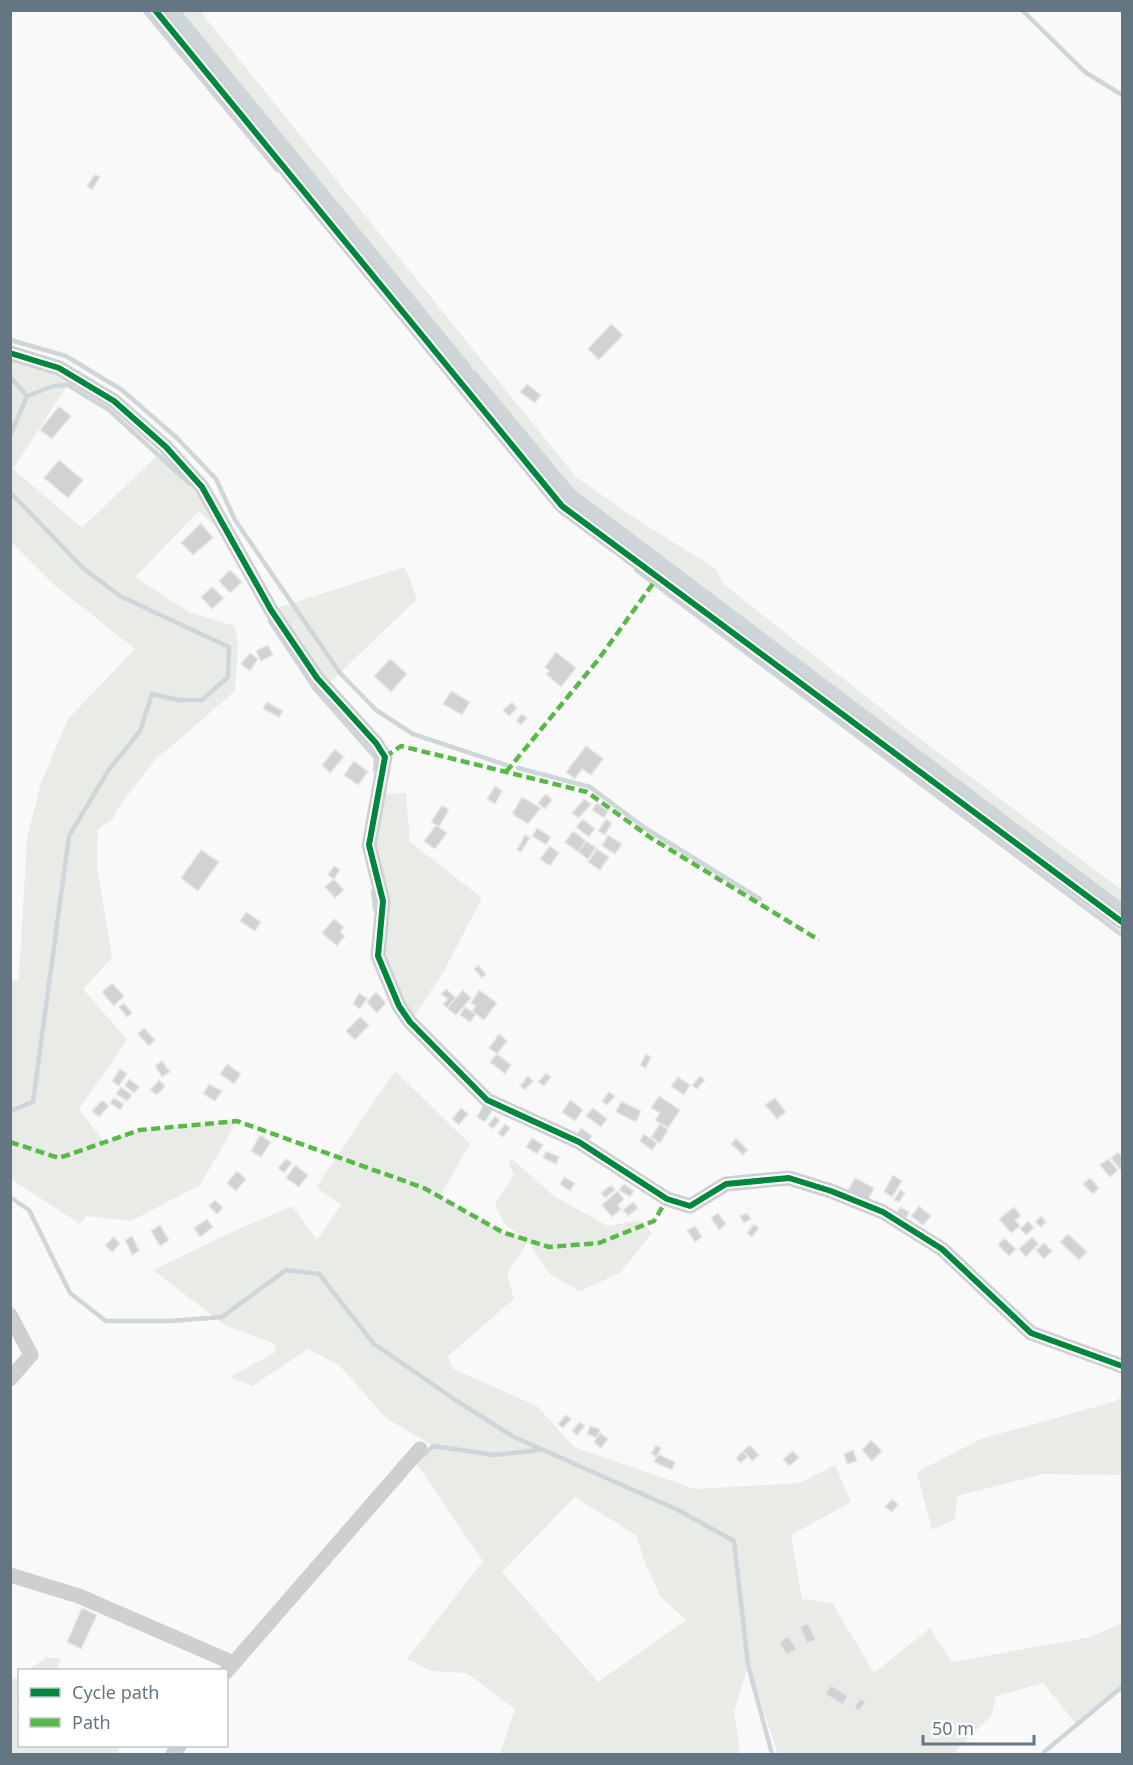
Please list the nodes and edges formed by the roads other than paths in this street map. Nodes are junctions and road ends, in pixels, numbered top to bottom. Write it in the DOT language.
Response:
graph roads {
  1 [pos="155,10"];
  2 [pos="10,353"];
  3 [pos="1122,922"];
  4 [pos="10,1315"];
  5 [pos="1122,1366"];
  6 [pos="10,1379"];
  7 [pos="420,1449"];
  8 [pos="10,1575"];
  9 [pos="230,1667"];
  1 -- 3 [label="street"];
  2 -- 5 [label="street"];
  4 -- 6 [label="street"];
  7 -- 9 [label="street"];
  8 -- 9 [label="street"];
}
